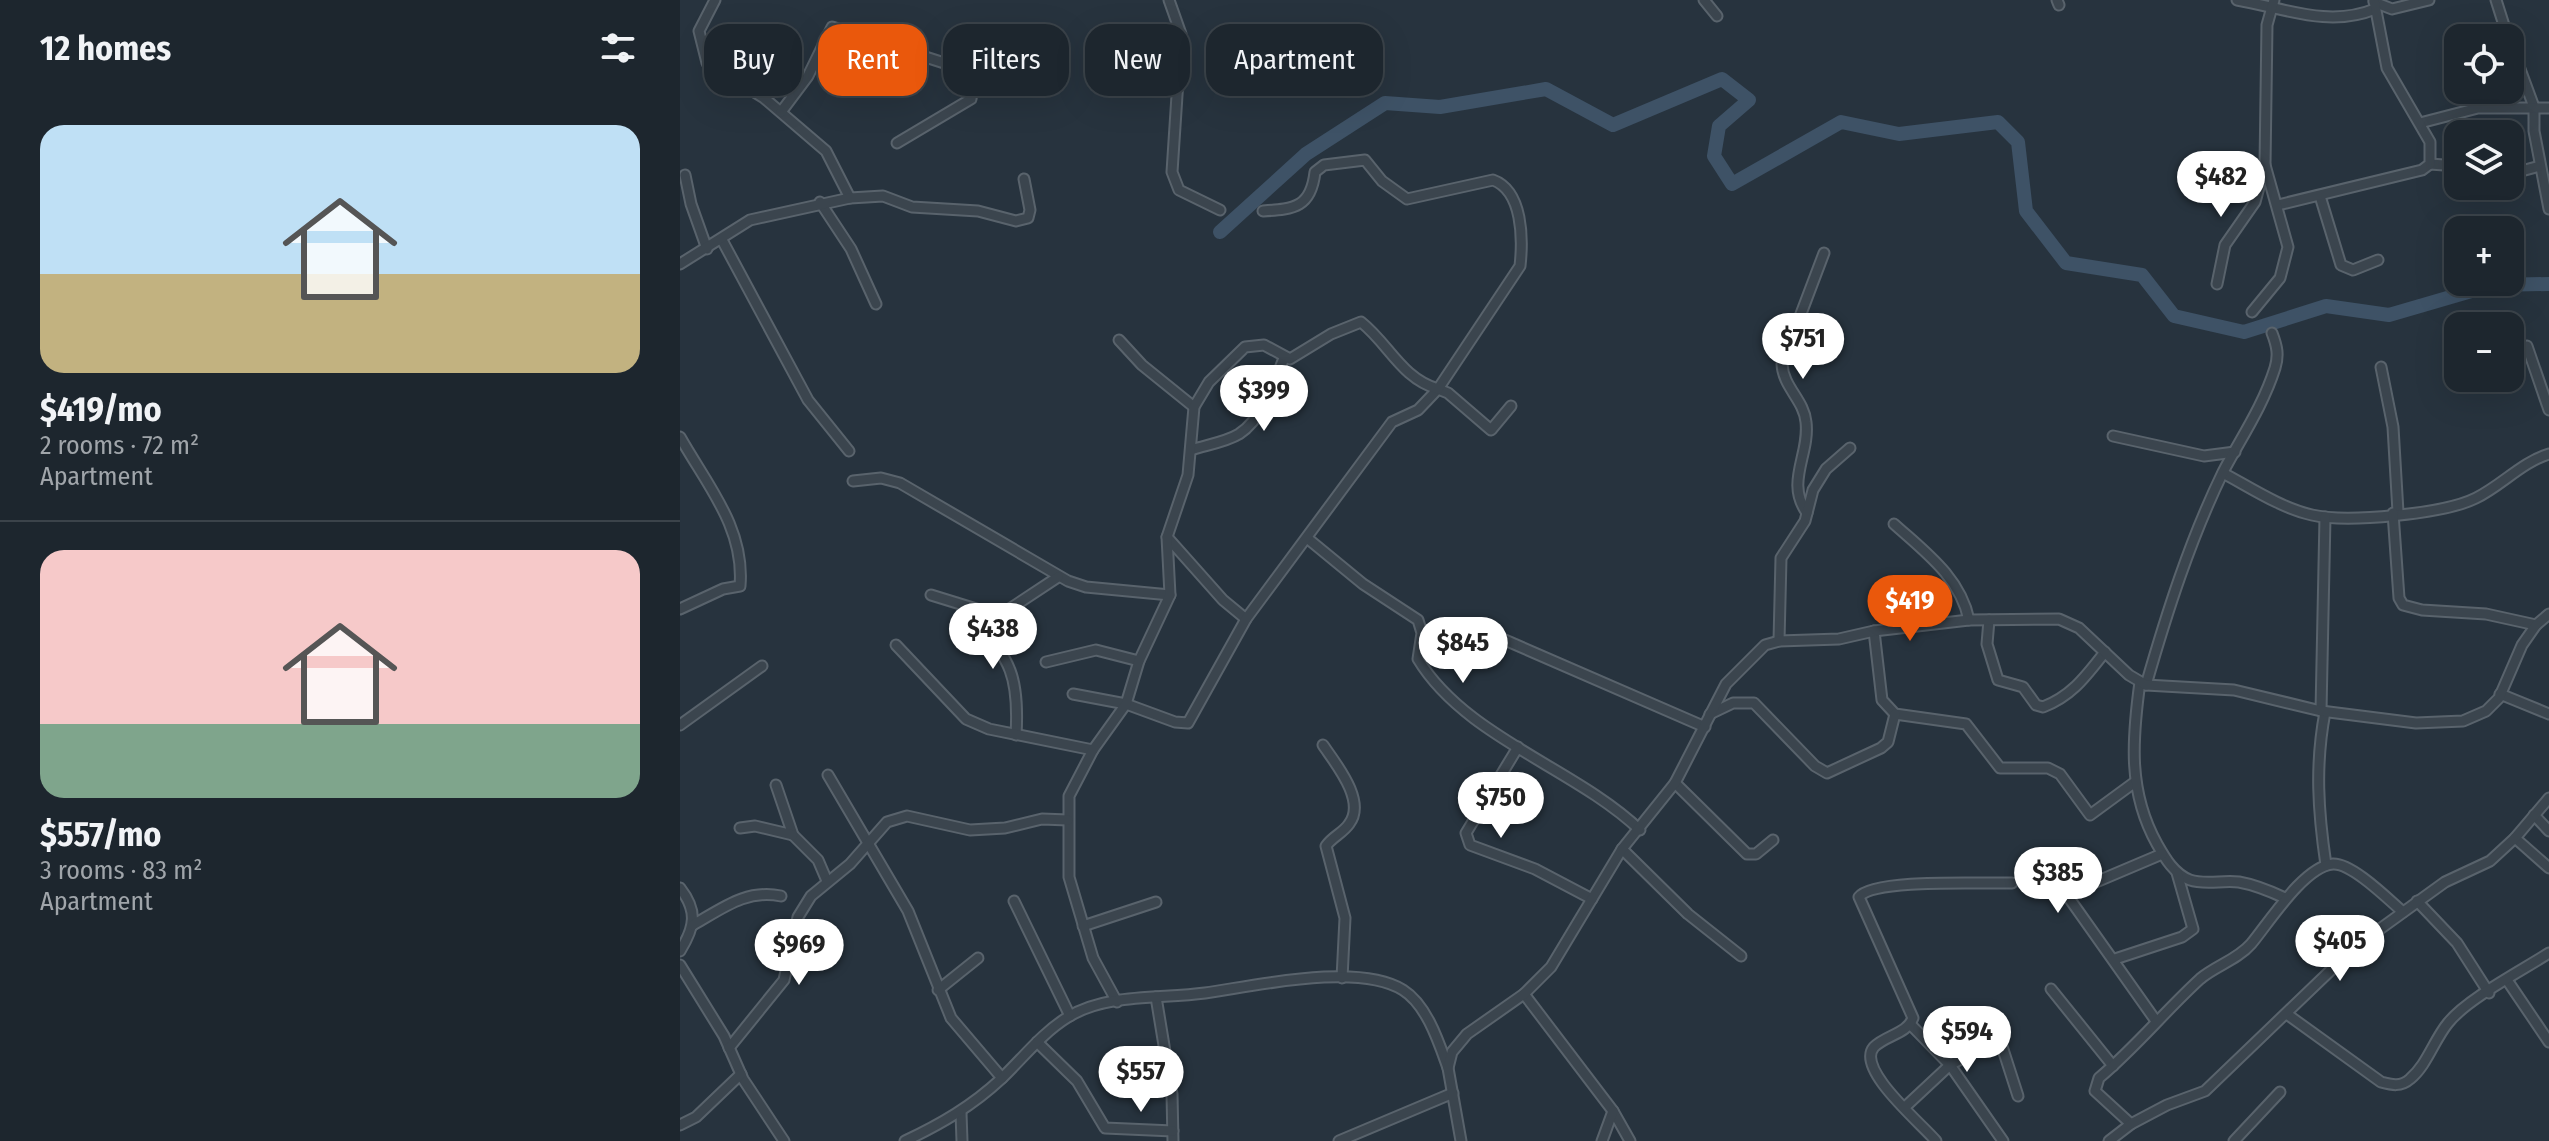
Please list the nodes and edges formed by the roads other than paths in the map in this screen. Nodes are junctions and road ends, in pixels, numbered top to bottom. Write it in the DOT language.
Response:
graph roads {
  1 [pos="715,0"];
  2 [pos="1169,0"];
  3 [pos="1704,0"];
  4 [pos="2237,0"];
  5 [pos="2429,0"];
  6 [pos="2496,0"];
  7 [pos="2273,3"];
  8 [pos="2374,4"];
  9 [pos="1717,16"];
  10 [pos="2504,24"];
  11 [pos="2524,80"];
  12 [pos="2534,107"];
  13 [pos="2549,108"];
  14 [pos="781,112"];
  15 [pos="2420,123"];
  16 [pos="897,143"];
  17 [pos="2430,164"];
  18 [pos="2265,165"];
  19 [pos="2444,165"];
  20 [pos="2540,166"];
  21 [pos="2524,170"];
  22 [pos="685,175"];
  23 [pos="1024,179"];
  24 [pos="2320,196"];
  25 [pos="850,198"];
  26 [pos="820,202"];
  27 [pos="2278,205"];
  28 [pos="2549,209"];
  29 [pos="1220,210"];
  30 [pos="1263,211"];
  31 [pos="722,240"];
  32 [pos="707,249"];
  33 [pos="1824,253"];
  34 [pos="2378,260"];
  35 [pos="680,264"];
  36 [pos="2217,284"];
  37 [pos="876,304"];
  38 [pos="2252,312"];
  39 [pos="2272,333"];
  40 [pos="1119,340"];
  41 [pos="2527,346"];
  42 [pos="1284,358"];
  43 [pos="2381,367"];
  44 [pos="1438,389"];
  45 [pos="1511,406"];
  46 [pos="1194,407"];
  47 [pos="2549,410"];
  48 [pos="2113,436"];
  49 [pos="680,437"];
  50 [pos="1850,448"];
  51 [pos="1191,450"];
  52 [pos="849,451"];
  53 [pos="2235,452"];
  54 [pos="2549,454"];
  55 [pos="2223,473"];
  56 [pos="853,481"];
  57 [pos="1807,513"];
  58 [pos="2395,513"];
  59 [pos="2325,517"];
  60 [pos="1894,524"];
  61 [pos="1167,537"];
  62 [pos="1307,538"];
  63 [pos="1058,577"];
  64 [pos="931,595"];
  65 [pos="1170,595"];
  66 [pos="967,608"];
  67 [pos="680,609"];
  68 [pos="2549,614"];
  69 [pos="1246,619"];
  70 [pos="1969,620"];
  71 [pos="1989,620"];
  72 [pos="2536,625"];
  73 [pos="1874,631"];
  74 [pos="1491,634"];
  75 [pos="1779,641"];
  76 [pos="896,645"];
  77 [pos="2105,652"];
  78 [pos="1139,661"];
  79 [pos="1046,662"];
  80 [pos="762,666"];
  81 [pos="2143,683"];
  82 [pos="1073,694"];
  83 [pos="2500,694"];
  84 [pos="1126,704"];
  85 [pos="2323,711"];
  86 [pos="1710,714"];
  87 [pos="1895,714"];
  88 [pos="2549,714"];
  89 [pos="680,725"];
  90 [pos="1705,727"];
  91 [pos="1016,735"];
  92 [pos="1323,745"];
  93 [pos="1518,747"];
  94 [pos="1093,750"];
  95 [pos="828,775"];
  96 [pos="2135,782"];
  97 [pos="1675,783"];
  98 [pos="776,785"];
  99 [pos="2549,798"];
  100 [pos="2534,815"];
  101 [pos="1068,820"];
  102 [pos="740,828"];
  103 [pos="1640,830"];
  104 [pos="2549,831"];
  105 [pos="793,835"];
  106 [pos="2515,838"];
  107 [pos="1773,840"];
  108 [pos="868,843"];
  109 [pos="1622,849"];
  110 [pos="2162,854"];
  111 [pos="2326,865"];
  112 [pos="2549,868"];
  113 [pos="2177,873"];
  114 [pos="827,881"];
  115 [pos="2012,883"];
  116 [pos="680,888"];
  117 [pos="781,896"];
  118 [pos="2285,898"];
  119 [pos="1592,899"];
  120 [pos="1014,901"];
  121 [pos="2417,901"];
  122 [pos="1156,902"];
  123 [pos="2403,912"];
  124 [pos="693,925"];
  125 [pos="1083,926"];
  126 [pos="680,951"];
  127 [pos="2549,953"];
  128 [pos="1741,956"];
  129 [pos="978,958"];
  130 [pos="2115,959"];
  131 [pos="680,965"];
  132 [pos="1342,978"];
  133 [pos="2507,980"];
  134 [pos="2051,989"];
  135 [pos="938,990"];
  136 [pos="2489,993"];
  137 [pos="1524,994"];
  138 [pos="1156,997"];
  139 [pos="1117,1002"];
  140 [pos="2288,1015"];
  141 [pos="1070,1016"];
  142 [pos="2156,1021"];
  143 [pos="1911,1025"];
  144 [pos="1037,1042"];
  145 [pos="2549,1042"];
  146 [pos="729,1048"];
  147 [pos="1950,1065"];
  148 [pos="2113,1066"];
  149 [pos="1448,1068"];
  150 [pos="741,1074"];
  151 [pos="1002,1078"];
  152 [pos="2280,1092"];
  153 [pos="1453,1093"];
  154 [pos="2018,1096"];
  155 [pos="1905,1107"];
  156 [pos="1613,1111"];
  157 [pos="961,1113"];
  158 [pos="2131,1124"];
  159 [pos="680,1125"];
  160 [pos="1173,1136"];
  161 [pos="784,1141"];
  162 [pos="905,1141"];
  163 [pos="962,1141"];
  164 [pos="1339,1141"];
  165 [pos="1461,1141"];
  166 [pos="1602,1141"];
  167 [pos="1630,1141"];
  168 [pos="1936,1141"];
  169 [pos="2003,1141"];
  170 [pos="2109,1141"];
  171 [pos="2234,1141"];
  1 -- 14 [label="street"];
  2 -- 29 [label="street"];
  3 -- 9 [label="street"];
  4 -- 7 [label="street"];
  5 -- 8 [label="street"];
  6 -- 10 [label="street"];
  7 -- 8 [label="street"];
  7 -- 18 [label="street"];
  8 -- 15 [label="street"];
  11 -- 12 [label="street"];
  12 -- 13 [label="street"];
  12 -- 15 [label="street"];
  12 -- 20 [label="street"];
  14 -- 16 [label="street"];
  14 -- 25 [label="street"];
  15 -- 17 [label="street"];
  17 -- 19 [label="street"];
  17 -- 24 [label="street"];
  18 -- 27 [label="street"];
  18 -- 36 [label="street"];
  20 -- 21 [label="street"];
  20 -- 28 [label="street"];
  22 -- 32 [label="street"];
  23 -- 25 [label="street"];
  24 -- 27 [label="street"];
  24 -- 34 [label="street"];
  25 -- 26 [label="street"];
  26 -- 31 [label="street"];
  26 -- 37 [label="street"];
  27 -- 38 [label="street"];
  30 -- 44 [label="street"];
  31 -- 32 [label="street"];
  31 -- 52 [label="street"];
  32 -- 35 [label="street"];
  33 -- 57 [label="street"];
  39 -- 53 [label="street"];
  40 -- 46 [label="street"];
  41 -- 47 [label="street"];
  42 -- 44 [label="street"];
  42 -- 46 [label="street"];
  42 -- 51 [label="street"];
  43 -- 58 [label="street"];
  44 -- 45 [label="street"];
  44 -- 62 [label="street"];
  46 -- 51 [label="street"];
  48 -- 53 [label="street"];
  49 -- 67 [label="street"];
  50 -- 57 [label="street"];
  51 -- 61 [label="street"];
  53 -- 55 [label="street"];
  54 -- 58 [label="street"];
  55 -- 59 [label="street"];
  55 -- 81 [label="street"];
  56 -- 63 [label="street"];
  57 -- 75 [label="street"];
  58 -- 59 [label="street"];
  58 -- 72 [label="street"];
  59 -- 85 [label="street"];
  60 -- 70 [label="street"];
  61 -- 65 [label="street"];
  61 -- 69 [label="street"];
  62 -- 69 [label="street"];
  62 -- 93 [label="street"];
  63 -- 65 [label="street"];
  63 -- 66 [label="street"];
  64 -- 66 [label="street"];
  65 -- 78 [label="street"];
  66 -- 91 [label="street"];
  68 -- 72 [label="street"];
  69 -- 84 [label="street"];
  70 -- 71 [label="street"];
  70 -- 73 [label="street"];
  71 -- 77 [label="street"];
  71 -- 77 [label="street"];
  72 -- 83 [label="street"];
  73 -- 75 [label="street"];
  73 -- 87 [label="street"];
  74 -- 90 [label="street"];
  75 -- 86 [label="street"];
  76 -- 91 [label="street"];
  77 -- 81 [label="street"];
  78 -- 79 [label="street"];
  78 -- 84 [label="street"];
  80 -- 89 [label="street"];
  81 -- 85 [label="street"];
  81 -- 96 [label="street"];
  82 -- 84 [label="street"];
  83 -- 85 [label="street"];
  83 -- 88 [label="street"];
  84 -- 94 [label="street"];
  85 -- 111 [label="street"];
  86 -- 87 [label="street"];
  86 -- 90 [label="street"];
  87 -- 96 [label="street"];
  90 -- 97 [label="street"];
  91 -- 94 [label="street"];
  92 -- 132 [label="street"];
  93 -- 103 [label="street"];
  93 -- 119 [label="street"];
  94 -- 101 [label="street"];
  95 -- 108 [label="street"];
  96 -- 110 [label="street"];
  97 -- 103 [label="street"];
  97 -- 107 [label="street"];
  98 -- 105 [label="street"];
  99 -- 100 [label="street"];
  100 -- 104 [label="street"];
  100 -- 106 [label="street"];
  101 -- 108 [label="street"];
  101 -- 125 [label="street"];
  102 -- 105 [label="street"];
  103 -- 109 [label="street"];
  105 -- 114 [label="street"];
  106 -- 112 [label="street"];
  106 -- 121 [label="street"];
  108 -- 114 [label="street"];
  108 -- 135 [label="street"];
  109 -- 119 [label="street"];
  109 -- 128 [label="street"];
  110 -- 113 [label="street"];
  110 -- 130 [label="street"];
  111 -- 118 [label="street"];
  111 -- 123 [label="street"];
  113 -- 118 [label="street"];
  113 -- 130 [label="street"];
  114 -- 146 [label="street"];
  115 -- 143 [label="street"];
  116 -- 124 [label="street"];
  117 -- 124 [label="street"];
  118 -- 142 [label="street"];
  119 -- 137 [label="street"];
  120 -- 141 [label="street"];
  121 -- 123 [label="street"];
  121 -- 136 [label="street"];
  122 -- 125 [label="street"];
  123 -- 140 [label="street"];
  124 -- 126 [label="street"];
  125 -- 139 [label="street"];
  127 -- 133 [label="street"];
  129 -- 135 [label="street"];
  130 -- 142 [label="street"];
  131 -- 146 [label="street"];
  132 -- 138 [label="street"];
  132 -- 149 [label="street"];
  133 -- 136 [label="street"];
  133 -- 145 [label="street"];
  134 -- 148 [label="street"];
  135 -- 151 [label="street"];
  136 -- 140 [label="street"];
  137 -- 149 [label="street"];
  137 -- 156 [label="street"];
  138 -- 139 [label="street"];
  138 -- 160 [label="street"];
  139 -- 141 [label="street"];
  140 -- 158 [label="street"];
  141 -- 144 [label="street"];
  142 -- 148 [label="street"];
  143 -- 147 [label="street"];
  143 -- 155 [label="street"];
  144 -- 151 [label="street"];
  144 -- 160 [label="street"];
  146 -- 150 [label="street"];
  147 -- 154 [label="street"];
  147 -- 155 [label="street"];
  147 -- 169 [label="street"];
  148 -- 158 [label="street"];
  149 -- 153 [label="street"];
  150 -- 159 [label="street"];
  150 -- 161 [label="street"];
  151 -- 157 [label="street"];
  152 -- 171 [label="street"];
  153 -- 164 [label="street"];
  153 -- 165 [label="street"];
  155 -- 168 [label="street"];
  156 -- 166 [label="street"];
  156 -- 167 [label="street"];
  157 -- 162 [label="street"];
  157 -- 163 [label="street"];
  158 -- 170 [label="street"];
}
